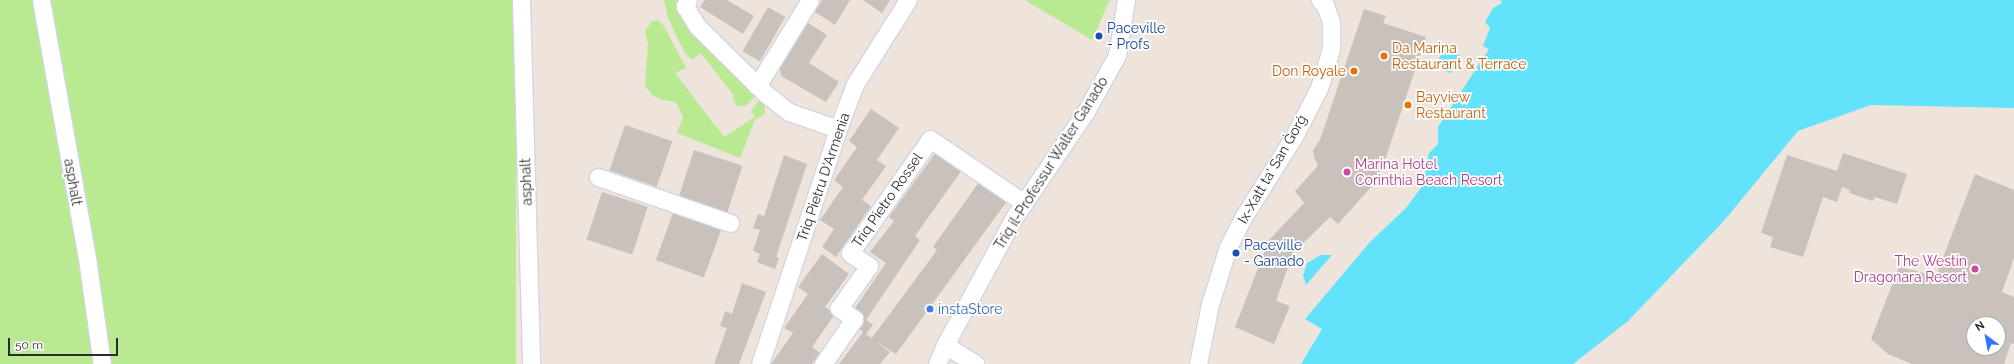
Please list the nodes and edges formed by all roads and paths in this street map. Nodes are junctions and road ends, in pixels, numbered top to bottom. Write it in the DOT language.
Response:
graph roads {
  1 [pos="41,0"];
  2 [pos="521,0"];
  3 [pos="688,0"];
  4 [pos="810,0"];
  5 [pos="908,0"];
  6 [pos="1126,0"];
  7 [pos="1320,0"];
  8 [pos="757,86"];
  9 [pos="838,129"];
  10 [pos="598,177"];
  11 [pos="1024,203"];
  12 [pos="730,223"];
  13 [pos="945,346"];
  14 [pos="102,364"];
  15 [pos="531,364"];
  16 [pos="760,364"];
  17 [pos="823,364"];
  18 [pos="937,364"];
  19 [pos="976,364"];
  20 [pos="1198,364"];
  1 -- 14 [label="street, asphalt"];
  2 -- 15 [label="street, asphalt"];
  3 -- 8 [label="street"];
  4 -- 8 [label="street"];
  5 -- 9 [label="street, Triq Pietru D'Armenia"];
  6 -- 11 [label="street, Triq il-Professur Walter Ganado"];
  7 -- 20 [label="street, Ix-Xatt ta' San Ġorġ"];
  8 -- 9 [label="street"];
  9 -- 16 [label="street, Triq Pietru D'Armenia"];
  10 -- 12 [label="street"];
  11 -- 13 [label="street, Triq il-Professur Walter Ganado"];
  11 -- 17 [label="street, Triq Pietro Rossel"];
  13 -- 18 [label="street, Triq il-Professur Walter Ganado"];
  13 -- 19 [label="street"];
}
